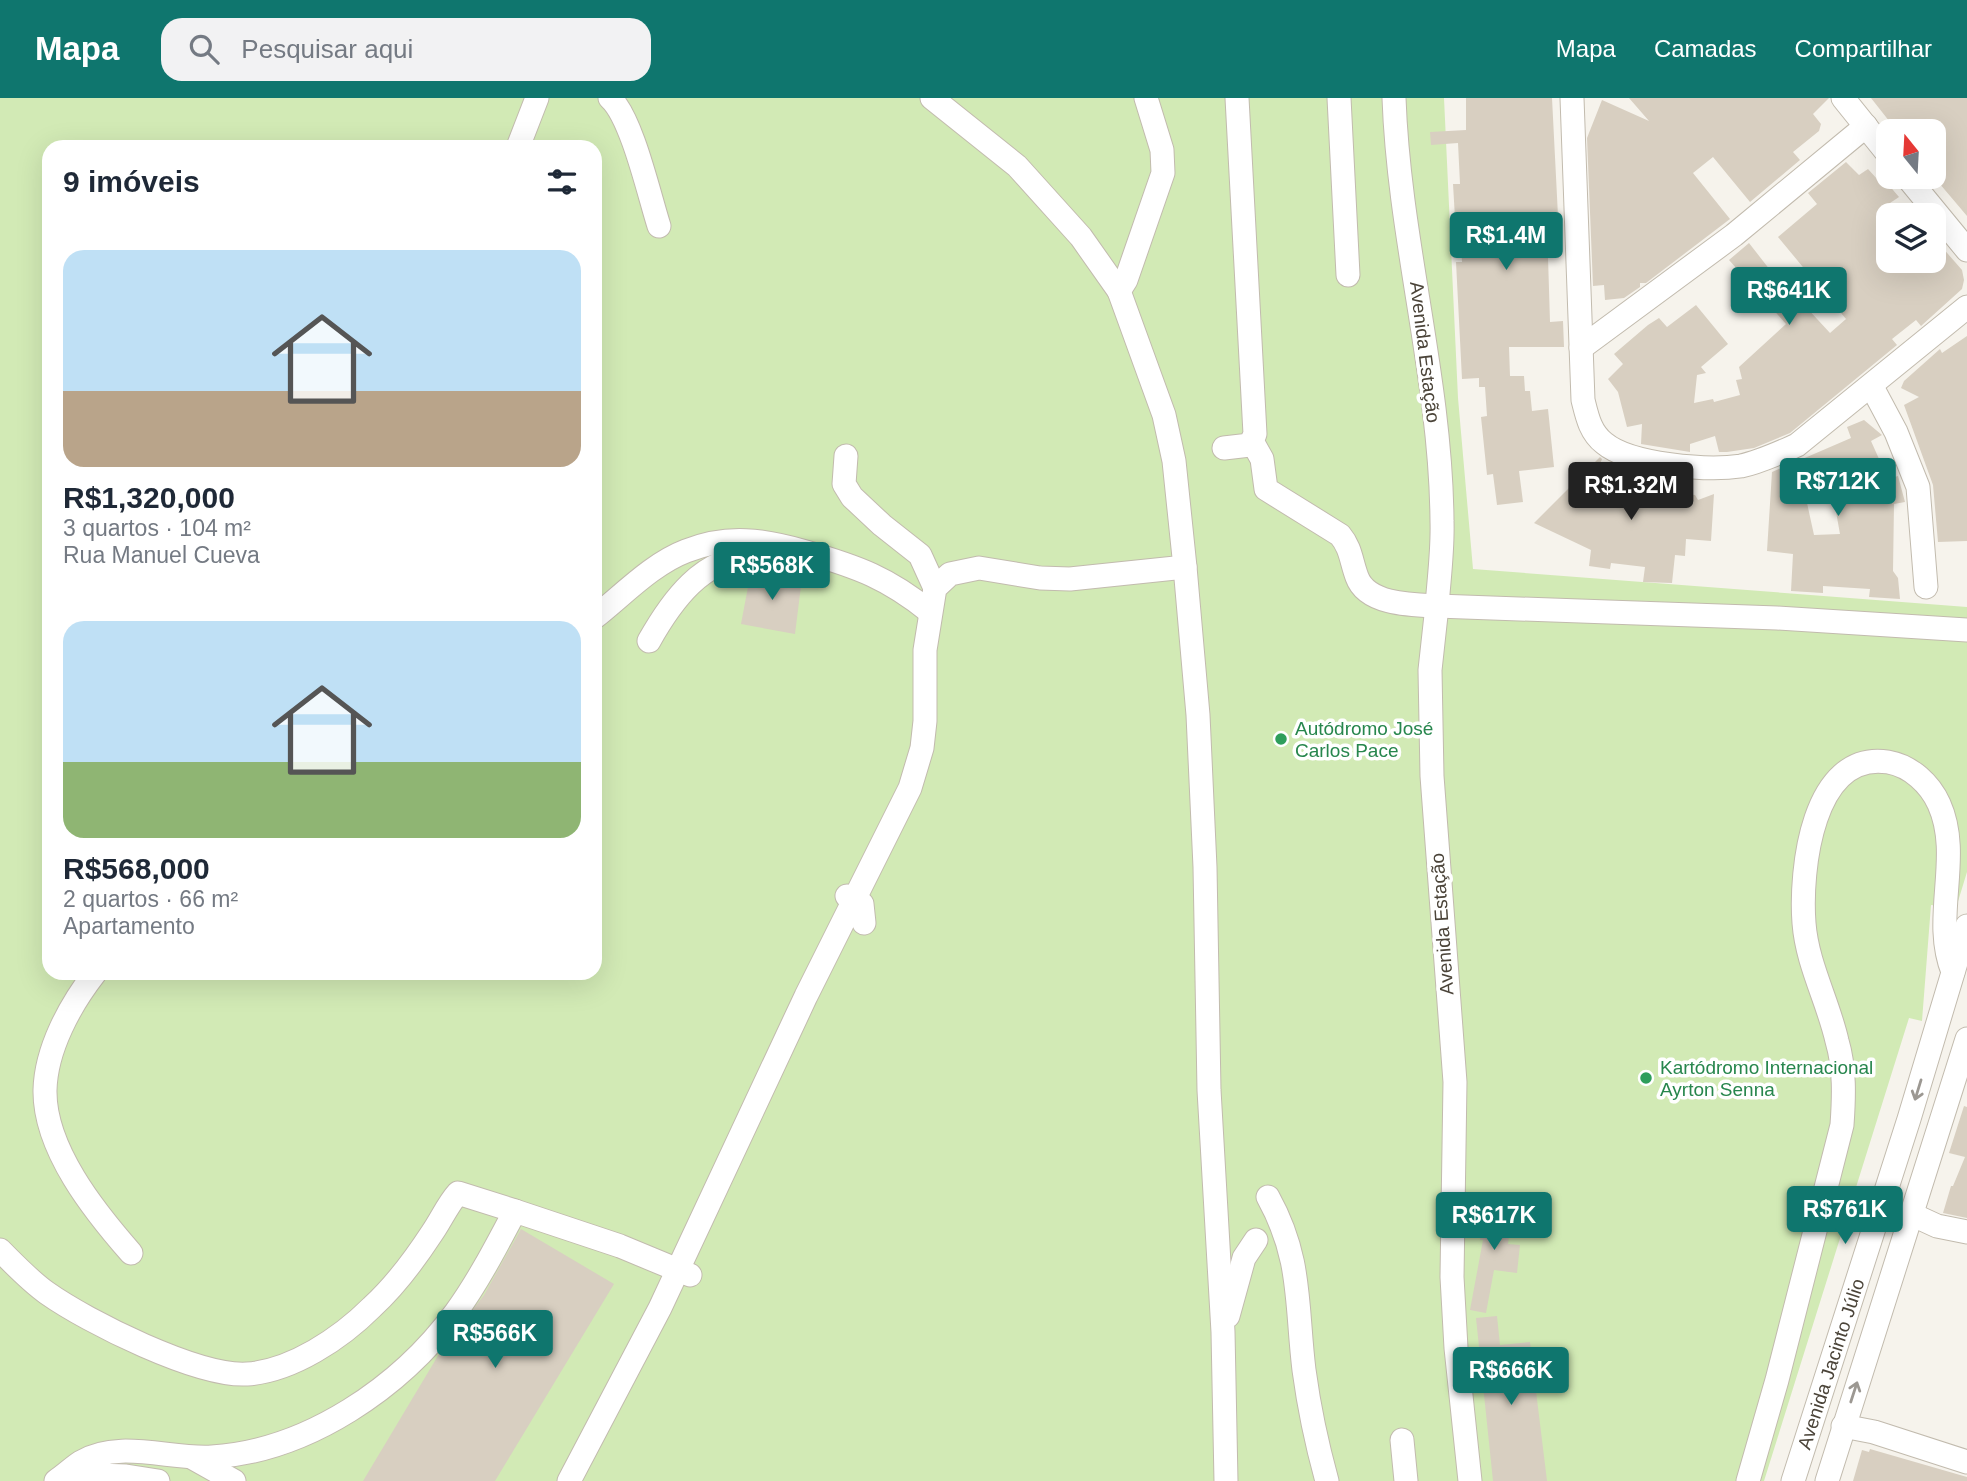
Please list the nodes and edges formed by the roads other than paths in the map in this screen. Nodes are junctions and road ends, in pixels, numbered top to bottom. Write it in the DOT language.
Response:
graph roads {
  1 [pos="537,98"];
  2 [pos="611,98"];
  3 [pos="933,98"];
  4 [pos="1146,98"];
  5 [pos="1237,98"];
  6 [pos="1339,98"];
  7 [pos="1394,98"];
  8 [pos="1843,98"];
  9 [pos="1574,100"];
  10 [pos="1866,126"];
  11 [pos="1876,139"];
  12 [pos="521,140"];
  13 [pos="1917,189"];
  14 [pos="659,226"];
  15 [pos="1967,250"];
  16 [pos="1348,275"];
  17 [pos="1119,290"];
  18 [pos="1967,307"];
  19 [pos="1581,348"];
  20 [pos="1872,387"];
  21 [pos="1253,443"];
  22 [pos="1224,448"];
  23 [pos="846,456"];
  24 [pos="849,564"];
  25 [pos="1185,567"];
  26 [pos="1926,587"];
  27 [pos="936,588"];
  28 [pos="1437,606"];
  29 [pos="602,612"];
  30 [pos="930,612"];
  31 [pos="1967,630"];
  32 [pos="649,641"];
  33 [pos="851,898"];
  34 [pos="864,923"];
  35 [pos="1967,926"];
  36 [pos="1953,972"];
  37 [pos="91,980"];
  38 [pos="1967,1039"];
  39 [pos="1268,1197"];
  40 [pos="515,1211"];
  41 [pos="1911,1214"];
  42 [pos="1967,1233"];
  43 [pos="1256,1240"];
  44 [pos="0,1251"];
  45 [pos="131,1254"];
  46 [pos="685,1273"];
  47 [pos="1223,1332"];
  48 [pos="1843,1426"];
  49 [pos="1402,1440"];
  50 [pos="192,1458"];
  51 [pos="1967,1462"];
  52 [pos="62,1477"];
  53 [pos="158,1481"];
  54 [pos="234,1481"];
  55 [pos="569,1481"];
  56 [pos="1226,1481"];
  57 [pos="1327,1481"];
  58 [pos="1406,1481"];
  59 [pos="1471,1481"];
  60 [pos="1748,1481"];
  61 [pos="1794,1481"];
  62 [pos="1827,1481"];
  1 -- 12 [label="street"];
  2 -- 14 [label="street"];
  3 -- 17 [label="street"];
  4 -- 17 [label="street"];
  5 -- 21 [label="street"];
  6 -- 16 [label="street"];
  7 -- 28 [label="street, Avenida Estação"];
  8 -- 10 [label="street"];
  9 -- 19 [label="street"];
  10 -- 11 [label="street"];
  10 -- 19 [label="street"];
  13 -- 15 [label="street"];
  17 -- 25 [label="street"];
  18 -- 20 [label="street"];
  19 -- 20 [label="street"];
  20 -- 26 [label="street"];
  21 -- 22 [label="street"];
  21 -- 28 [label="street"];
  23 -- 27 [label="street"];
  24 -- 29 [label="street"];
  24 -- 30 [label="street"];
  24 -- 32 [label="street"];
  25 -- 27 [label="street"];
  25 -- 47 [label="street"];
  27 -- 30 [label="street"];
  28 -- 31 [label="street"];
  28 -- 59 [label="street, Avenida Estação"];
  30 -- 33 [label="street"];
  33 -- 34 [label="street"];
  33 -- 46 [label="street"];
  35 -- 36 [label="street, Avenida Jacinto Júlio"];
  36 -- 60 [label="street"];
  36 -- 61 [label="street, Avenida Jacinto Júlio, one-way"];
  37 -- 45 [label="street"];
  38 -- 41 [label="street, Avenida Jacinto Júlio"];
  39 -- 57 [label="street"];
  40 -- 44 [label="street"];
  40 -- 46 [label="street"];
  40 -- 50 [label="street"];
  41 -- 42 [label="street"];
  48 -- 41 [label="street, Avenida Jacinto Júlio, one-way"];
  43 -- 47 [label="street"];
  46 -- 55 [label="street"];
  47 -- 56 [label="street"];
  48 -- 51 [label="street"];
  48 -- 62 [label="street, Avenida Jacinto Júlio"];
  49 -- 58 [label="street"];
  50 -- 52 [label="street"];
  50 -- 54 [label="street"];
  52 -- 53 [label="street"];
}
